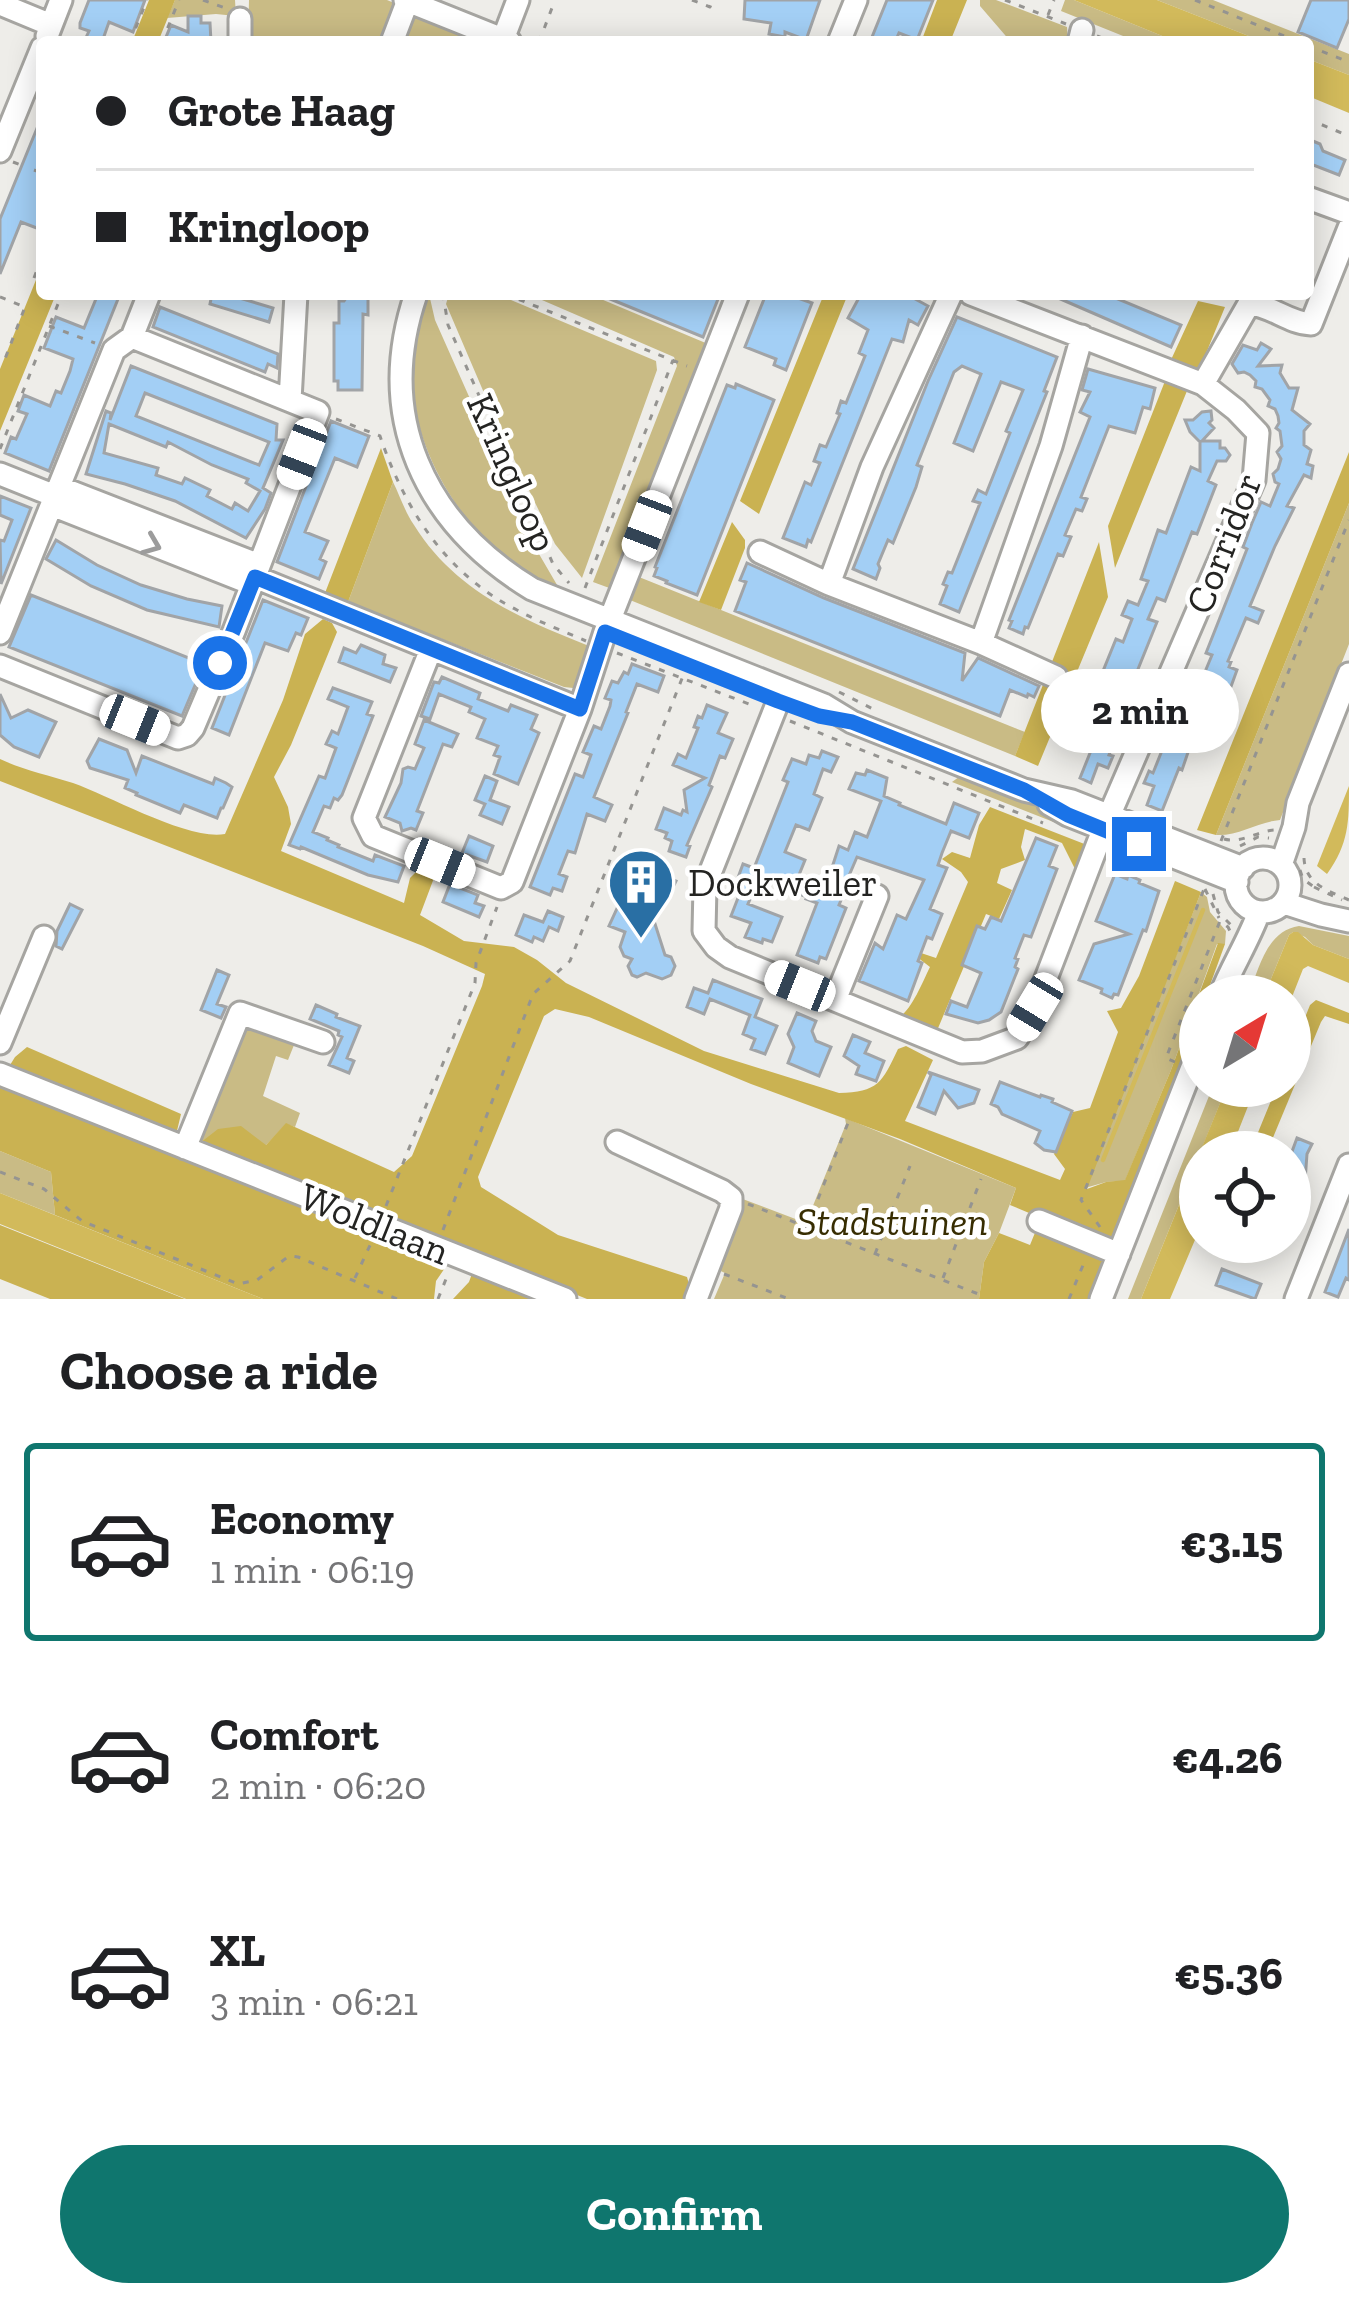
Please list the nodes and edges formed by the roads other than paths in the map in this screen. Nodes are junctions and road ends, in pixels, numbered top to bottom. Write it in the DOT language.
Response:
graph roads {
  1 [pos="61,0"];
  2 [pos="407,0"];
  3 [pos="518,0"];
  4 [pos="533,0"];
  5 [pos="856,0"];
  6 [pos="0,4"];
  7 [pos="240,19"];
  8 [pos="43,36"];
  9 [pos="47,36"];
  10 [pos="240,36"];
  11 [pos="394,36"];
  12 [pos="496,36"];
  13 [pos="509,36"];
  14 [pos="511,36"];
  15 [pos="841,36"];
  16 [pos="36,63"];
  17 [pos="0,151"];
  18 [pos="1314,200"];
  19 [pos="1349,213"];
  20 [pos="1349,228"];
  21 [pos="145,300"];
  22 [pos="296,300"];
  23 [pos="401,300"];
  24 [pos="414,300"];
  25 [pos="736,300"];
  26 [pos="948,300"];
  27 [pos="993,300"];
  28 [pos="1082,336"];
  29 [pos="123,344"];
  30 [pos="1203,384"];
  31 [pos="290,400"];
  32 [pos="0,474"];
  33 [pos="55,496"];
  34 [pos="760,552"];
  35 [pos="255,575"];
  36 [pos="829,584"];
  37 [pos="608,626"];
  38 [pos="0,632"];
  39 [pos="981,643"];
  40 [pos="431,649"];
  41 [pos="0,666"];
  42 [pos="1349,674"];
  43 [pos="1056,677"];
  44 [pos="780,695"];
  45 [pos="580,709"];
  46 [pos="1106,823"];
  47 [pos="1274,854"];
  48 [pos="1222,877"];
  49 [pos="1287,895"];
  50 [pos="877,896"];
  51 [pos="1252,909"];
  52 [pos="1347,914"];
  53 [pos="44,937"];
  54 [pos="1224,975"];
  55 [pos="835,1000"];
  56 [pos="323,1042"];
  57 [pos="0,1043"];
  58 [pos="0,1074"];
  59 [pos="1179,1100"];
  60 [pos="617,1142"];
  61 [pos="185,1148"];
  62 [pos="1349,1165"];
  63 [pos="1039,1221"];
  64 [pos="1119,1253"];
  65 [pos="565,1299"];
  66 [pos="697,1299"];
  67 [pos="1100,1299"];
  68 [pos="1296,1299"];
  1 -- 9 [label="street"];
  2 -- 11 [label="street"];
  2 -- 12 [label="street"];
  3 -- 13 [label="street"];
  4 -- 14 [label="street"];
  5 -- 15 [label="street"];
  6 -- 8 [label="street"];
  7 -- 10 [label="street"];
  16 -- 17 [label="street"];
  18 -- 19 [label="street"];
  20 -- 30 [label="street"];
  21 -- 29 [label="street"];
  22 -- 31 [label="street"];
  23 -- 37 [label="street, Kringloop"];
  24 -- 37 [label="street, Kringloop"];
  25 -- 37 [label="street"];
  26 -- 36 [label="street"];
  27 -- 28 [label="street, Corridor"];
  28 -- 30 [label="street, Corridor"];
  28 -- 39 [label="street"];
  29 -- 31 [label="street"];
  29 -- 33 [label="street"];
  30 -- 46 [label="street, Corridor"];
  31 -- 35 [label="street"];
  32 -- 33 [label="street"];
  33 -- 35 [label="street"];
  33 -- 38 [label="street"];
  34 -- 36 [label="street"];
  35 -- 40 [label="street"];
  35 -- 41 [label="street"];
  36 -- 39 [label="street"];
  37 -- 44 [label="street, Kringloop"];
  37 -- 44 [label="street, Kringloop"];
  37 -- 45 [label="street"];
  39 -- 43 [label="street"];
  40 -- 45 [label="street"];
  40 -- 45 [label="street"];
  42 -- 47 [label="street"];
  44 -- 46 [label="street, Kringloop"];
  44 -- 55 [label="street"];
  46 -- 48 [label="street, Kringloop"];
  46 -- 48 [label="street, Kringloop"];
  46 -- 55 [label="street"];
  47 -- 48 [label="street"];
  47 -- 49 [label="street"];
  48 -- 51 [label="street"];
  49 -- 51 [label="street"];
  49 -- 52 [label="street"];
  50 -- 55 [label="street"];
  51 -- 54 [label="street"];
  53 -- 57 [label="street"];
  56 -- 61 [label="street"];
  58 -- 61 [label="street, Woldlaan"];
  59 -- 64 [label="street"];
  60 -- 66 [label="street"];
  61 -- 65 [label="street, Woldlaan"];
  62 -- 68 [label="street"];
  63 -- 64 [label="street"];
  64 -- 67 [label="street"];
}
